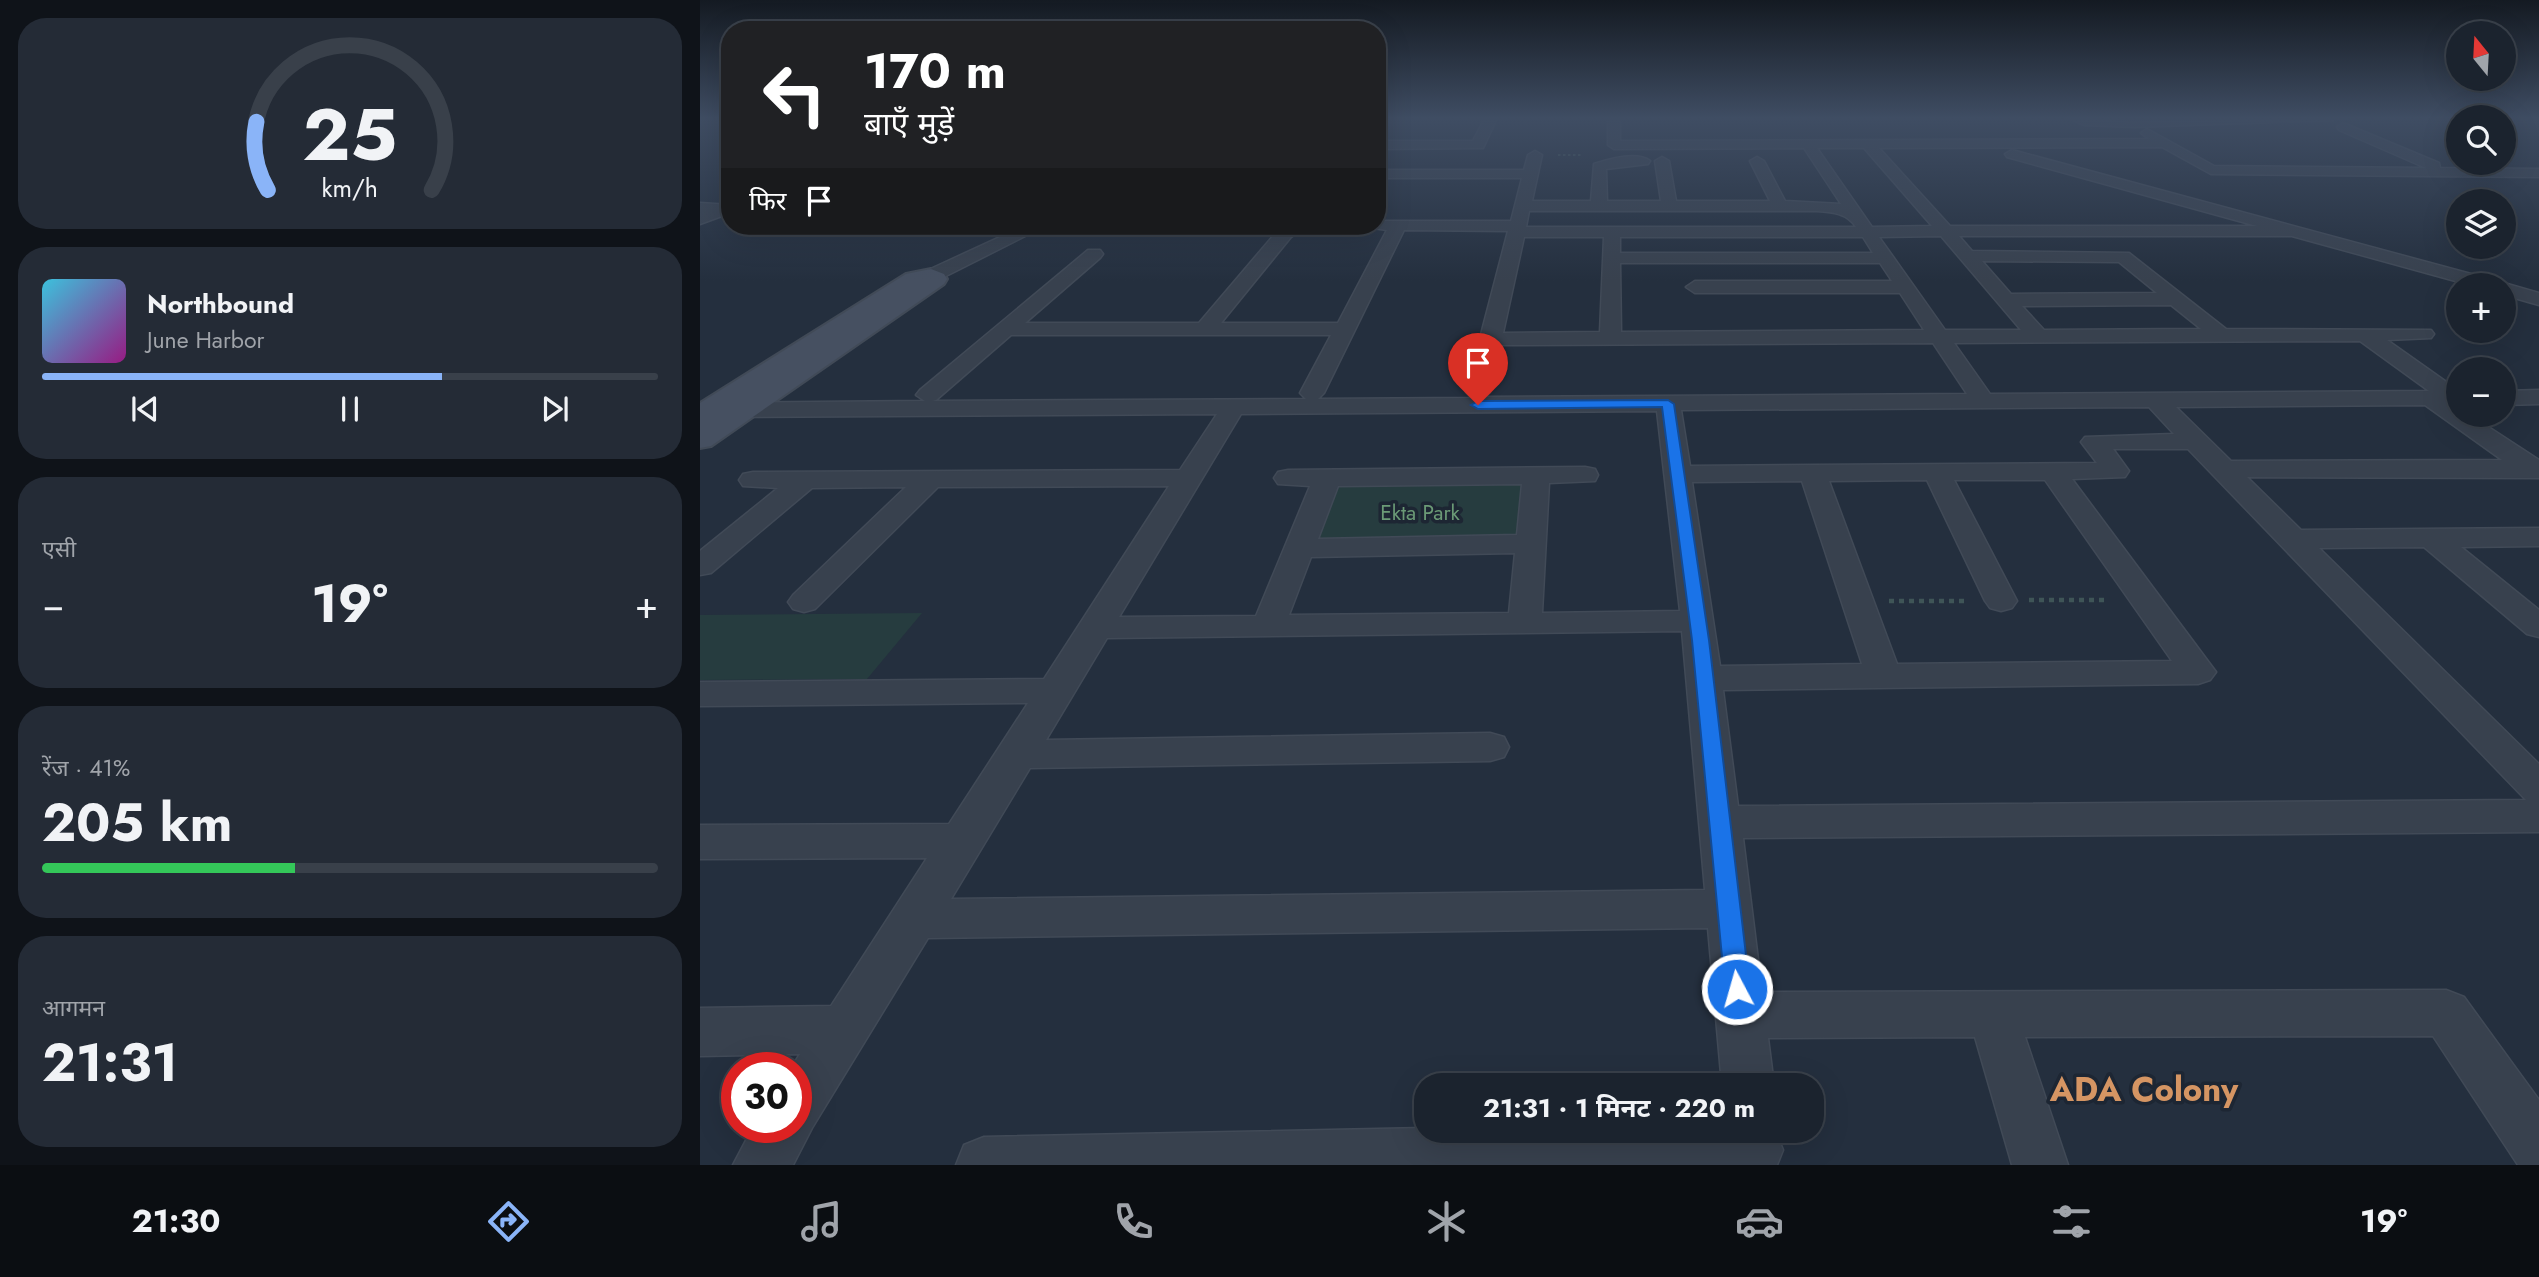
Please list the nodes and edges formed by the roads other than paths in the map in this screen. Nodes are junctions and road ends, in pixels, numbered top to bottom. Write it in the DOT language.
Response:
graph roads {
  1 [pos="1529,172"];
  2 [pos="1599,172"];
  3 [pos="1669,172"];
  4 [pos="1763,172"];
  5 [pos="1825,172"];
  6 [pos="1890,172"];
  7 [pos="2076,172"];
  8 [pos="2516,173"];
  9 [pos="2539,173"];
  10 [pos="1386,174"];
  11 [pos="1461,174"];
  12 [pos="1523,191"];
  13 [pos="721,196"];
  14 [pos="700,202"];
  15 [pos="1598,206"];
  16 [pos="1668,206"];
  17 [pos="1780,206"];
  18 [pos="700,208"];
  19 [pos="721,209"];
  20 [pos="721,211"];
  21 [pos="700,219"];
  22 [pos="1862,224"];
  23 [pos="1386,225"];
  24 [pos="1398,225"];
  25 [pos="1517,229"];
  26 [pos="2295,231"];
  27 [pos="1612,232"];
  28 [pos="1946,232"];
  29 [pos="1018,235"];
  30 [pos="1288,235"];
  31 [pos="1094,254"];
  32 [pos="1968,256"];
  33 [pos="1612,258"];
  34 [pos="1690,258"];
  35 [pos="1885,258"];
  36 [pos="2447,273"];
  37 [pos="931,276"];
  38 [pos="1695,287"];
  39 [pos="1821,287"];
  40 [pos="1906,287"];
  41 [pos="2516,292"];
  42 [pos="2175,299"];
  43 [pos="2539,299"];
  44 [pos="2006,300"];
  45 [pos="1009,329"];
  46 [pos="1205,329"];
  47 [pos="1345,330"];
  48 [pos="2364,334"];
  49 [pos="2424,334"];
  50 [pos="2221,335"];
  51 [pos="1939,336"];
  52 [pos="2038,336"];
  53 [pos="1705,337"];
  54 [pos="1844,337"];
  55 [pos="1610,338"];
  56 [pos="1490,339"];
  57 [pos="2516,386"];
  58 [pos="2539,386"];
  59 [pos="2442,390"];
  60 [pos="1478,392"];
  61 [pos="1312,393"];
  62 [pos="928,395"];
  63 [pos="1979,395"];
  64 [pos="2539,397"];
  65 [pos="2516,398"];
  66 [pos="2155,400"];
  67 [pos="747,401"];
  68 [pos="1668,404"];
  69 [pos="1233,407"];
  70 [pos="702,408"];
  71 [pos="700,439"];
  72 [pos="2196,441"];
  73 [pos="2223,469"];
  74 [pos="2536,470"];
  75 [pos="1936,472"];
  76 [pos="2053,472"];
  77 [pos="1813,473"];
  78 [pos="1678,474"];
  79 [pos="1536,475"];
  80 [pos="1585,475"];
  81 [pos="1189,478"];
  82 [pos="1288,478"];
  83 [pos="1327,478"];
  84 [pos="931,479"];
  85 [pos="806,480"];
  86 [pos="753,481"];
  87 [pos="2539,537"];
  88 [pos="2432,538"];
  89 [pos="2292,539"];
  90 [pos="1531,544"];
  91 [pos="1299,548"];
  92 [pos="700,566"];
  93 [pos="2001,601"];
  94 [pos="804,602"];
  95 [pos="1698,621"];
  96 [pos="1525,622"];
  97 [pos="2538,624"];
  98 [pos="1268,626"];
  99 [pos="1095,628"];
  100 [pos="1883,675"];
  101 [pos="1704,678"];
  102 [pos="1056,691"];
  103 [pos="700,694"];
  104 [pos="1490,747"];
  105 [pos="1017,754"];
  106 [pos="2539,789"];
  107 [pos="2539,817"];
  108 [pos="1720,822"];
  109 [pos="963,841"];
  110 [pos="700,842"];
  111 [pos="1729,909"];
  112 [pos="914,919"];
  113 [pos="1740,1015"];
  114 [pos="1993,1015"];
  115 [pos="846,1029"];
  116 [pos="700,1032"];
  117 [pos="1747,1073"];
  118 [pos="812,1083"];
  119 [pos="775,1143"];
  120 [pos="2539,1147"];
  121 [pos="1755,1148"];
  122 [pos="761,1165"];
  123 [pos="984,1165"];
  124 [pos="2039,1165"];
  1 -- 12 [label="street"];
  2 -- 15 [label="street"];
  3 -- 16 [label="street"];
  4 -- 17 [label="street"];
  5 -- 22 [label="street"];
  6 -- 28 [label="street"];
  7 -- 26 [label="street"];
  8 -- 9 [label="street"];
  10 -- 11 [label="street"];
  11 -- 12 [label="street"];
  12 -- 15 [label="street"];
  12 -- 25 [label="street"];
  13 -- 14 [label="street"];
  15 -- 16 [label="street"];
  16 -- 17 [label="street"];
  17 -- 22 [label="street"];
  18 -- 19 [label="street"];
  20 -- 21 [label="street"];
  22 -- 27 [label="street"];
  22 -- 28 [label="street"];
  22 -- 35 [label="street"];
  23 -- 24 [label="street"];
  24 -- 25 [label="street"];
  24 -- 47 [label="street"];
  25 -- 27 [label="street"];
  25 -- 56 [label="street"];
  26 -- 28 [label="street"];
  26 -- 36 [label="street"];
  27 -- 33 [label="street"];
  28 -- 32 [label="street"];
  29 -- 37 [label="street"];
  30 -- 46 [label="street"];
  31 -- 45 [label="street"];
  32 -- 42 [label="street"];
  32 -- 44 [label="street"];
  33 -- 34 [label="street"];
  33 -- 55 [label="street"];
  34 -- 35 [label="street"];
  34 -- 38 [label="street"];
  35 -- 40 [label="street"];
  37 -- 67 [label="street"];
  38 -- 39 [label="street"];
  38 -- 53 [label="street"];
  39 -- 40 [label="street"];
  39 -- 54 [label="street"];
  40 -- 51 [label="street"];
  41 -- 43 [label="street"];
  42 -- 44 [label="street"];
  42 -- 50 [label="street"];
  44 -- 52 [label="street"];
  45 -- 46 [label="street"];
  45 -- 62 [label="street"];
  46 -- 47 [label="street"];
  47 -- 61 [label="street"];
  48 -- 49 [label="street"];
  48 -- 50 [label="street"];
  48 -- 59 [label="street"];
  50 -- 52 [label="street"];
  51 -- 52 [label="street"];
  51 -- 54 [label="street"];
  51 -- 63 [label="street"];
  53 -- 54 [label="street"];
  53 -- 55 [label="street"];
  55 -- 56 [label="street"];
  56 -- 60 [label="street"];
  57 -- 58 [label="street"];
  59 -- 63 [label="street"];
  59 -- 66 [label="street"];
  59 -- 74 [label="street"];
  60 -- 61 [label="street"];
  60 -- 63 [label="street"];
  61 -- 62 [label="street"];
  62 -- 67 [label="street"];
  63 -- 66 [label="street"];
  63 -- 68 [label="street"];
  64 -- 65 [label="street"];
  66 -- 72 [label="street"];
  67 -- 69 [label="street"];
  67 -- 70 [label="street"];
  67 -- 71 [label="street"];
  68 -- 69 [label="street"];
  68 -- 78 [label="street"];
  69 -- 81 [label="street"];
  72 -- 73 [label="street"];
  72 -- 76 [label="street"];
  73 -- 74 [label="street"];
  73 -- 89 [label="street"];
  75 -- 76 [label="street"];
  75 -- 77 [label="street"];
  75 -- 93 [label="street"];
  76 -- 100 [label="street"];
  77 -- 78 [label="street"];
  77 -- 100 [label="street"];
  78 -- 95 [label="street"];
  79 -- 80 [label="street"];
  79 -- 83 [label="street"];
  79 -- 90 [label="street"];
  81 -- 84 [label="street"];
  81 -- 99 [label="street"];
  82 -- 83 [label="street"];
  83 -- 91 [label="street"];
  84 -- 85 [label="street"];
  84 -- 94 [label="street"];
  85 -- 86 [label="street"];
  85 -- 92 [label="street"];
  87 -- 88 [label="street"];
  88 -- 89 [label="street"];
  88 -- 97 [label="street"];
  89 -- 106 [label="street"];
  90 -- 91 [label="street"];
  90 -- 96 [label="street"];
  91 -- 98 [label="street"];
  95 -- 96 [label="street"];
  95 -- 101 [label="street"];
  96 -- 98 [label="street"];
  98 -- 99 [label="street"];
  99 -- 102 [label="street"];
  100 -- 101 [label="street"];
  101 -- 108 [label="street"];
  102 -- 103 [label="street"];
  102 -- 105 [label="street"];
  104 -- 105 [label="street"];
  105 -- 109 [label="street"];
  107 -- 108 [label="street"];
  108 -- 111 [label="street"];
  109 -- 110 [label="street"];
  109 -- 112 [label="street"];
  111 -- 112 [label="street"];
  111 -- 113 [label="street"];
  112 -- 115 [label="street"];
  113 -- 114 [label="street"];
  113 -- 117 [label="street"];
  114 -- 120 [label="street"];
  114 -- 124 [label="street"];
  115 -- 116 [label="street"];
  115 -- 118 [label="street"];
  119 -- 122 [label="street"];
  121 -- 123 [label="street"];
}
